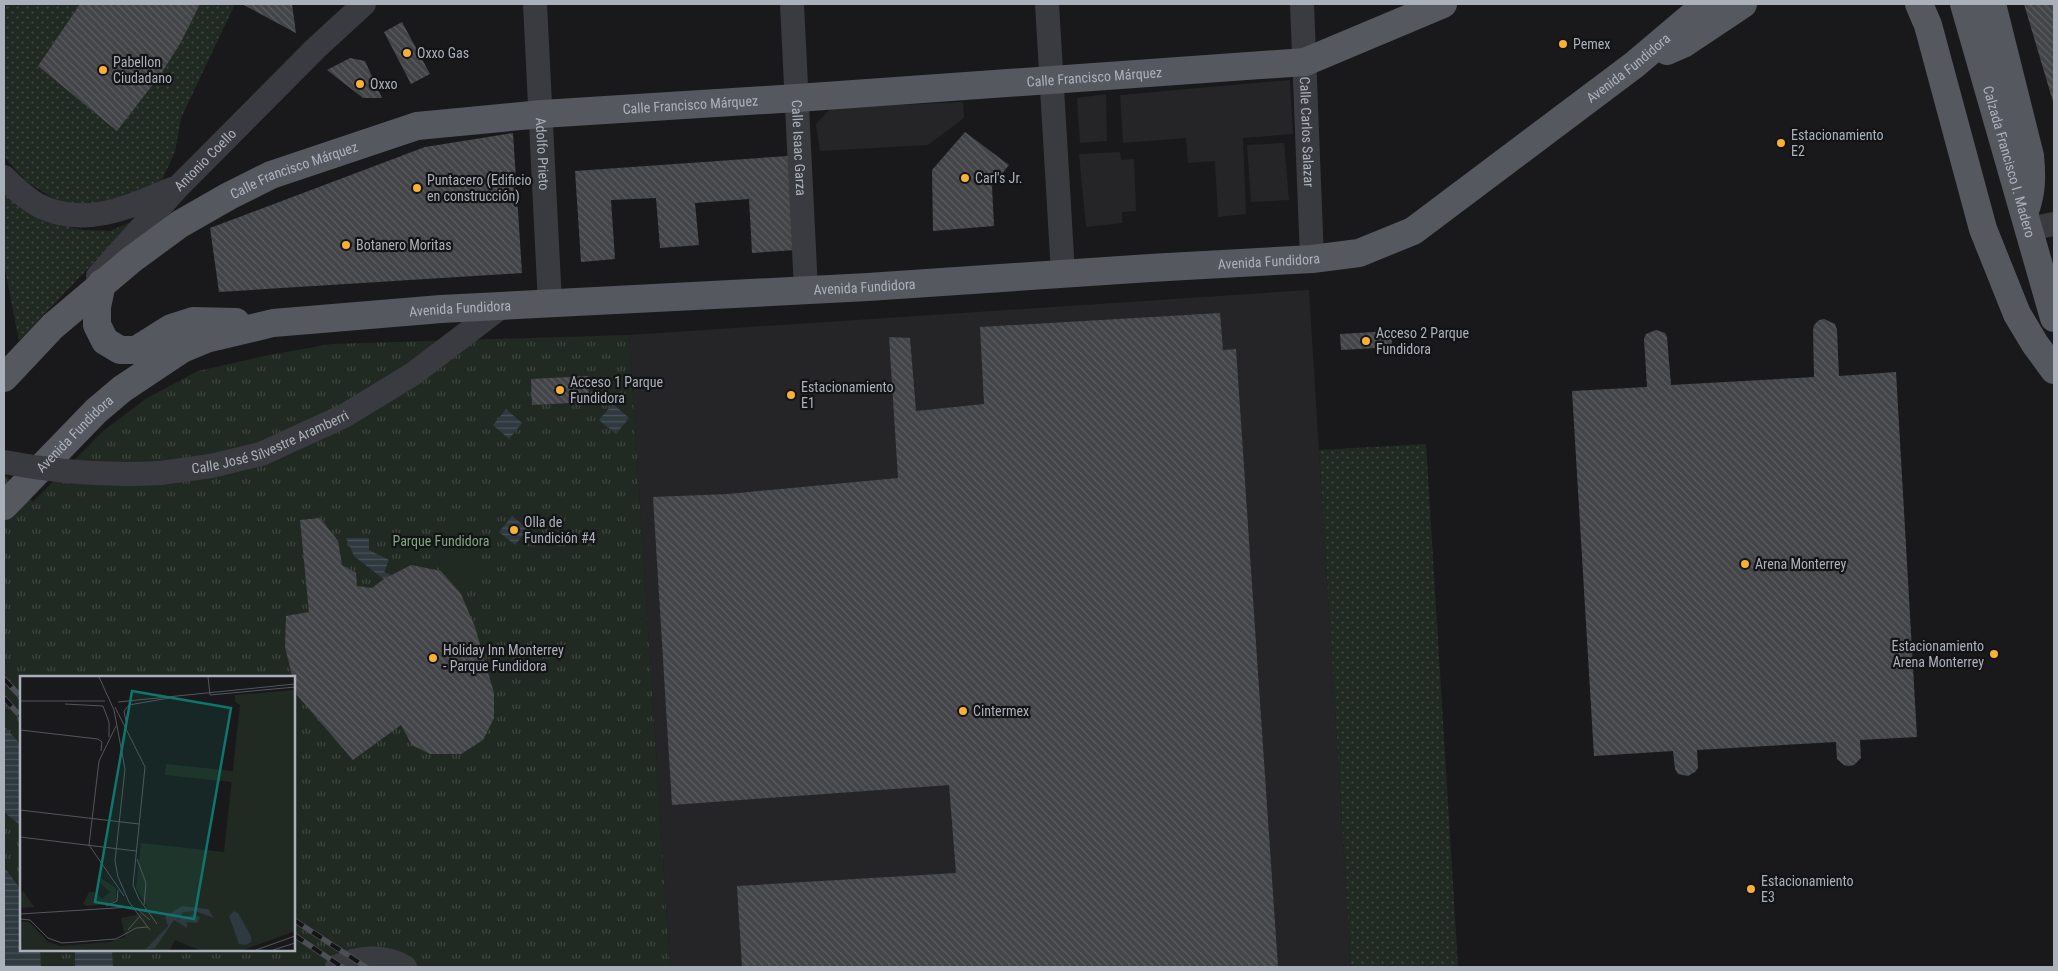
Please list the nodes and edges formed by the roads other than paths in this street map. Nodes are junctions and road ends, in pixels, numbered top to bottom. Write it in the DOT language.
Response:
graph roads {
  1 [pos="364,4"];
  2 [pos="535,4"];
  3 [pos="792,4"];
  4 [pos="1047,4"];
  5 [pos="1302,4"];
  6 [pos="1443,4"];
  7 [pos="1706,4"];
  8 [pos="1744,4"];
  9 [pos="1919,4"];
  10 [pos="1964,4"];
  11 [pos="1992,4"];
  12 [pos="1685,14"];
  13 [pos="1306,62"];
  14 [pos="1634,65"];
  15 [pos="1051,80"];
  16 [pos="797,98"];
  17 [pos="542,114"];
  18 [pos="4,177"];
  19 [pos="178,187"];
  20 [pos="2026,222"];
  21 [pos="2054,224"];
  22 [pos="1312,259"];
  23 [pos="1063,273"];
  24 [pos="102,284"];
  25 [pos="806,290"];
  26 [pos="550,304"];
  27 [pos="501,307"];
  28 [pos="2054,318"];
  29 [pos="274,323"];
  30 [pos="53,326"];
  31 [pos="2054,370"];
  32 [pos="4,378"];
  33 [pos="4,462"];
  34 [pos="4,506"];
  35 [pos="336,967"];
  36 [pos="405,967"];
  1 -- 19 [label="street, Antonio Coello"];
  2 -- 17 [label="street, Adolfo Prieto"];
  3 -- 16 [label="street, Calle Isaac Garza"];
  4 -- 15 [label="street"];
  5 -- 13 [label="street, Calle Carlos Salazar"];
  6 -- 13 [label="main road, Calle Francisco Márquez"];
  7 -- 12 [label="main road, Avenida Fundidora"];
  8 -- 14 [label="main road"];
  9 -- 31 [label="main road"];
  10 -- 20 [label="main road, Calzada Francisco I. Madero"];
  11 -- 20 [label="main road"];
  12 -- 14 [label="main road, Avenida Fundidora"];
  13 -- 15 [label="main road, Calle Francisco Márquez"];
  13 -- 22 [label="street, Calle Carlos Salazar"];
  14 -- 22 [label="main road, Avenida Fundidora"];
  15 -- 16 [label="main road, Calle Francisco Márquez"];
  15 -- 23 [label="street"];
  16 -- 17 [label="main road, Calle Francisco Márquez"];
  16 -- 25 [label="street, Calle Isaac Garza"];
  17 -- 24 [label="main road, Calle Francisco Márquez"];
  17 -- 26 [label="street, Adolfo Prieto"];
  18 -- 19 [label="street"];
  19 -- 30 [label="street, Antonio Coello"];
  20 -- 21 [label="street"];
  20 -- 28 [label="main road, Calzada Francisco I. Madero"];
  22 -- 23 [label="main road, Avenida Fundidora"];
  23 -- 25 [label="main road, Avenida Fundidora"];
  24 -- 29 [label="main road"];
  24 -- 30 [label="main road, Calle Francisco Márquez"];
  25 -- 26 [label="main road, Avenida Fundidora"];
  26 -- 27 [label="main road, Avenida Fundidora"];
  27 -- 29 [label="main road, Avenida Fundidora"];
  27 -- 33 [label="street, Calle José Silvestre Aramberri, bridge"];
  29 -- 34 [label="main road, Avenida Fundidora"];
  30 -- 32 [label="main road, Calle Francisco Márquez"];
  35 -- 36 [label="street"];
}
